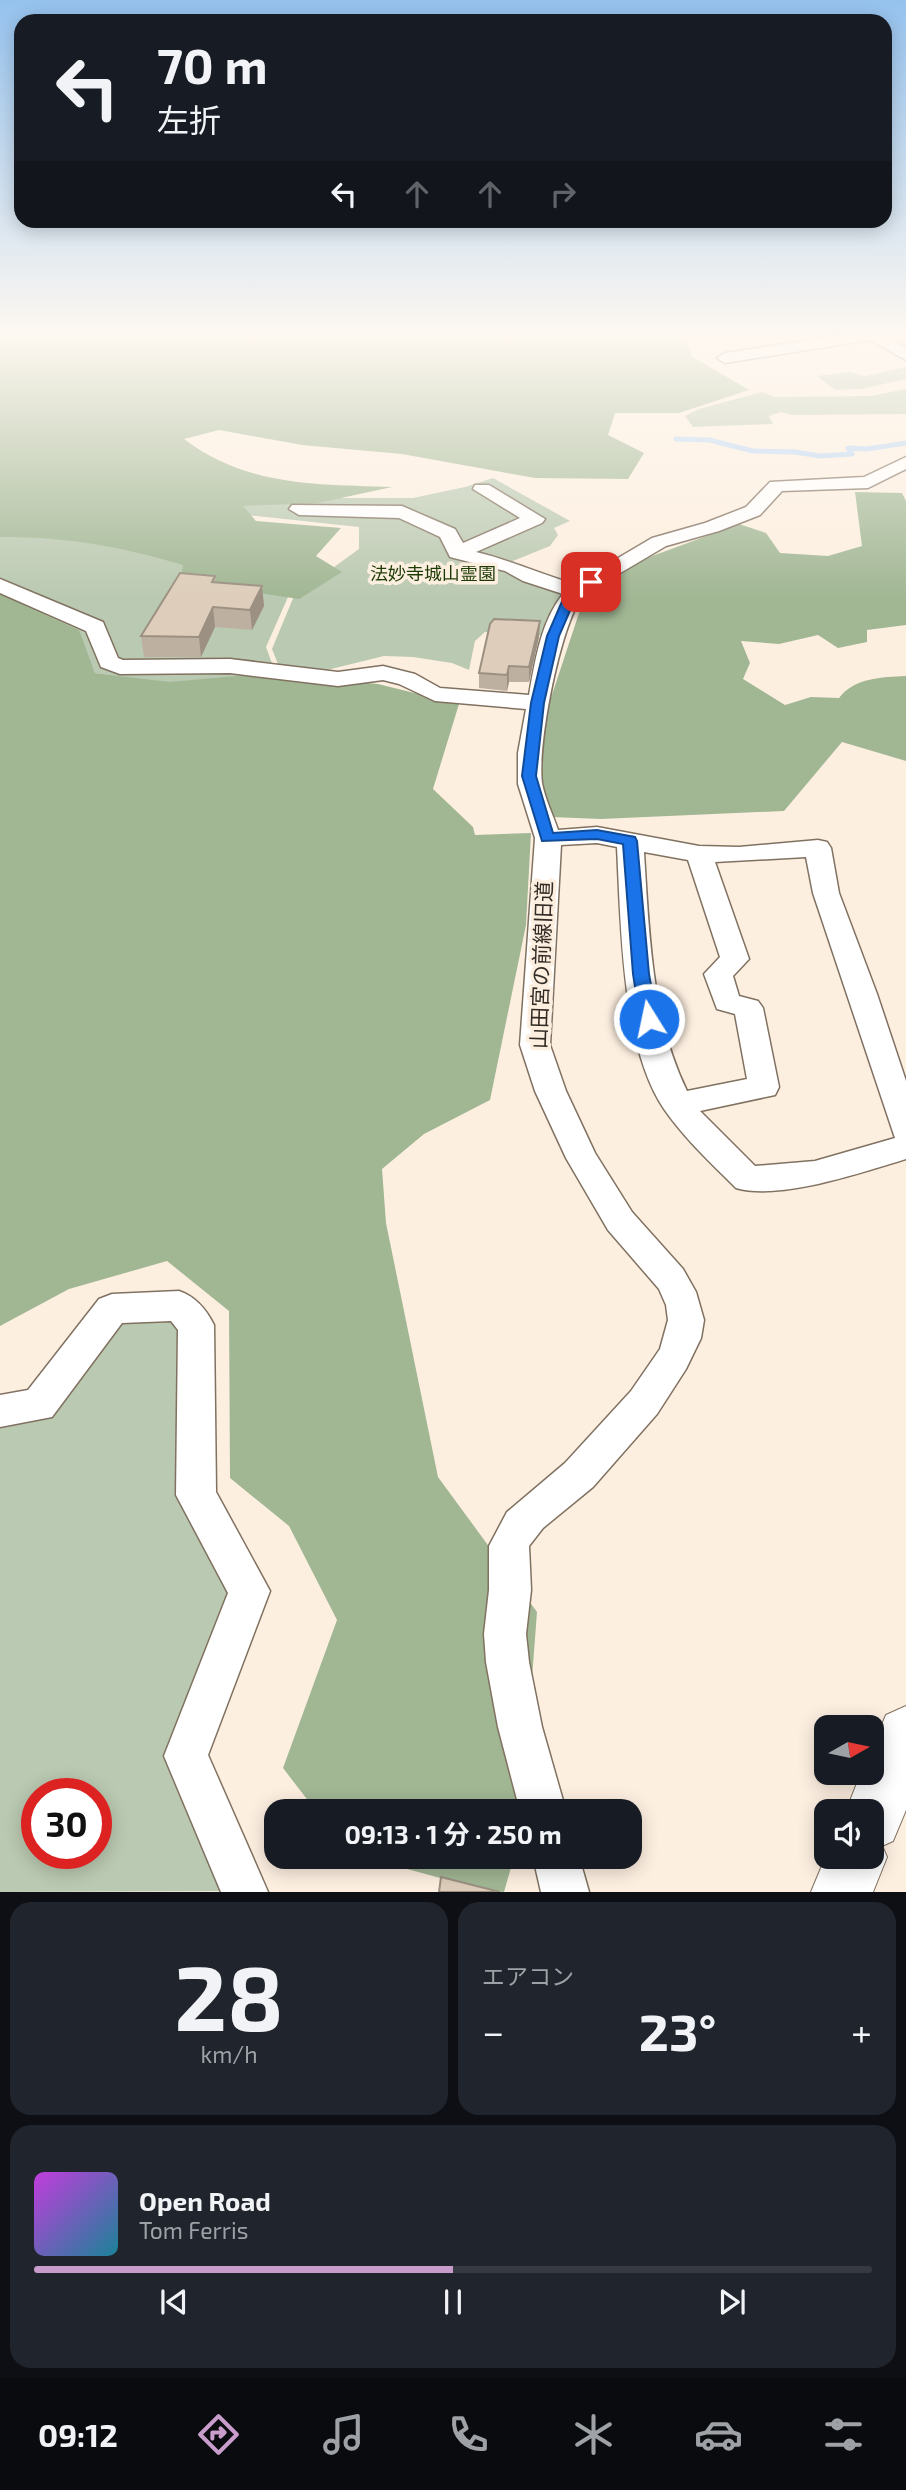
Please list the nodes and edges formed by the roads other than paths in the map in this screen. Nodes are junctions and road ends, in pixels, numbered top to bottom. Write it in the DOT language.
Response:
graph roads {
  1 [pos="906,462"];
  2 [pos="482,489"];
  3 [pos="299,509"];
  4 [pos="364,526"];
  5 [pos="448,533"];
  6 [pos="457,553"];
  7 [pos="0,585"];
  8 [pos="576,591"];
  9 [pos="538,703"];
  10 [pos="548,838"];
  11 [pos="630,841"];
  12 [pos="699,854"];
  13 [pos="677,1104"];
  14 [pos="906,1130"];
  15 [pos="906,1147"];
  16 [pos="0,1411"];
  17 [pos="906,1735"];
  18 [pos="540,1799"];
  19 [pos="880,1799"];
  20 [pos="559,1869"];
  21 [pos="851,1869"];
  22 [pos="245,1892"];
  23 [pos="565,1892"];
  24 [pos="842,1892"];
  1 -- 8 [label="street, 山田宮の前線旧道"];
  2 -- 6 [label="street"];
  3 -- 5 [label="street"];
  4 -- 5 [label="street"];
  5 -- 6 [label="street"];
  6 -- 8 [label="street"];
  7 -- 9 [label="street"];
  8 -- 9 [label="street, 山田宮の前線旧道"];
  9 -- 10 [label="street, 山田宮の前線旧道"];
  10 -- 11 [label="street"];
  10 -- 18 [label="street, 山田宮の前線旧道"];
  11 -- 12 [label="street"];
  11 -- 13 [label="street"];
  12 -- 13 [label="street"];
  12 -- 14 [label="street"];
  13 -- 15 [label="street"];
  16 -- 22 [label="street"];
  17 -- 19 [label="main road"];
  20 -- 23 [label="street"];
  21 -- 24 [label="main road"];
}
